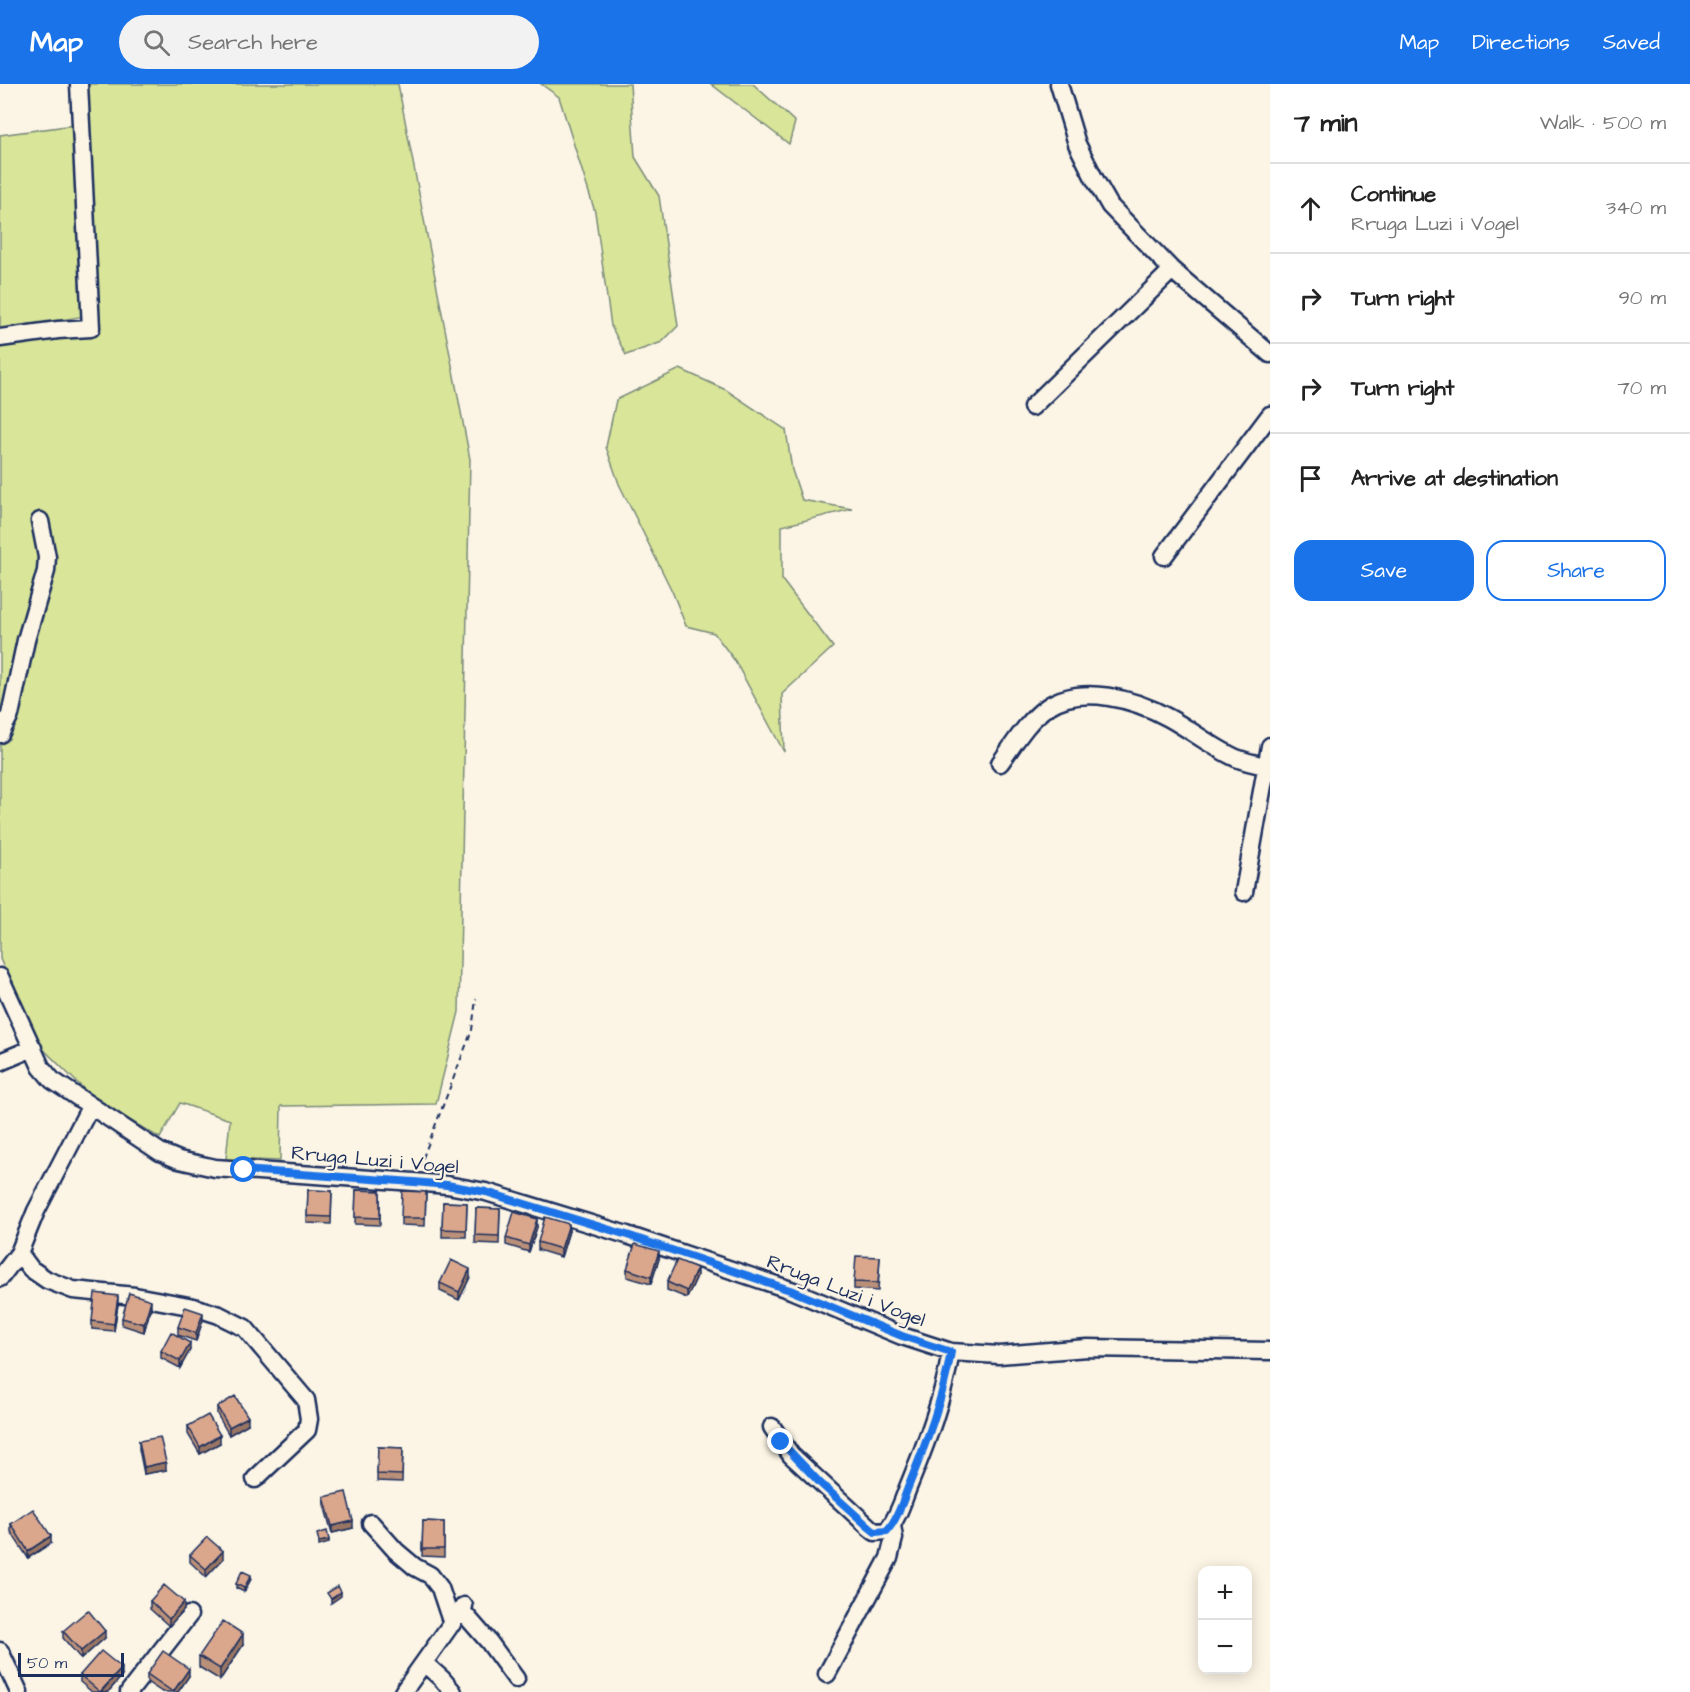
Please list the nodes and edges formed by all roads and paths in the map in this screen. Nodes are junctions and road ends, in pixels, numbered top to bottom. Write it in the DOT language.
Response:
graph roads {
  1 [pos="79,84"];
  2 [pos="1059,84"];
  3 [pos="1172,270"];
  4 [pos="0,339"];
  5 [pos="1270,354"];
  6 [pos="1032,407"];
  7 [pos="1270,415"];
  8 [pos="40,521"];
  9 [pos="1164,556"];
  10 [pos="0,734"];
  11 [pos="1270,746"];
  12 [pos="1000,763"];
  13 [pos="1266,766"];
  14 [pos="1244,892"];
  15 [pos="0,977"];
  16 [pos="476,999"];
  17 [pos="33,1048"];
  18 [pos="0,1062"];
  19 [pos="90,1107"];
  20 [pos="414,1182"];
  21 [pos="19,1253"];
  22 [pos="0,1278"];
  23 [pos="1270,1350"];
  24 [pos="951,1352"];
  25 [pos="772,1427"];
  26 [pos="255,1479"];
  27 [pos="371,1523"];
  28 [pos="892,1526"];
  29 [pos="459,1613"];
  30 [pos="189,1615"];
  31 [pos="0,1651"];
  32 [pos="424,1663"];
  33 [pos="827,1674"];
  34 [pos="516,1678"];
  35 [pos="19,1692"];
  36 [pos="129,1692"];
  37 [pos="403,1692"];
  38 [pos="453,1692"];
  1 -- 4 [label="street"];
  2 -- 3 [label="street"];
  3 -- 5 [label="street"];
  3 -- 6 [label="street"];
  7 -- 9 [label="street"];
  8 -- 10 [label="street"];
  11 -- 13 [label="street"];
  12 -- 13 [label="street"];
  13 -- 14 [label="street"];
  15 -- 17 [label="street, Rruga Luzi i Vogel"];
  16 -- 20 [label="path"];
  17 -- 18 [label="street"];
  17 -- 19 [label="street, Rruga Luzi i Vogel"];
  19 -- 20 [label="street, Rruga Luzi i Vogel"];
  19 -- 21 [label="street"];
  20 -- 24 [label="street, Rruga Luzi i Vogel"];
  21 -- 22 [label="street"];
  21 -- 26 [label="street"];
  23 -- 24 [label="street, Rruga Luzi i Vogel"];
  24 -- 28 [label="street"];
  25 -- 28 [label="street"];
  27 -- 29 [label="street"];
  28 -- 33 [label="street"];
  29 -- 32 [label="street"];
  29 -- 34 [label="street"];
  30 -- 36 [label="street"];
  31 -- 35 [label="street"];
  32 -- 37 [label="street"];
  32 -- 38 [label="street"];
}
